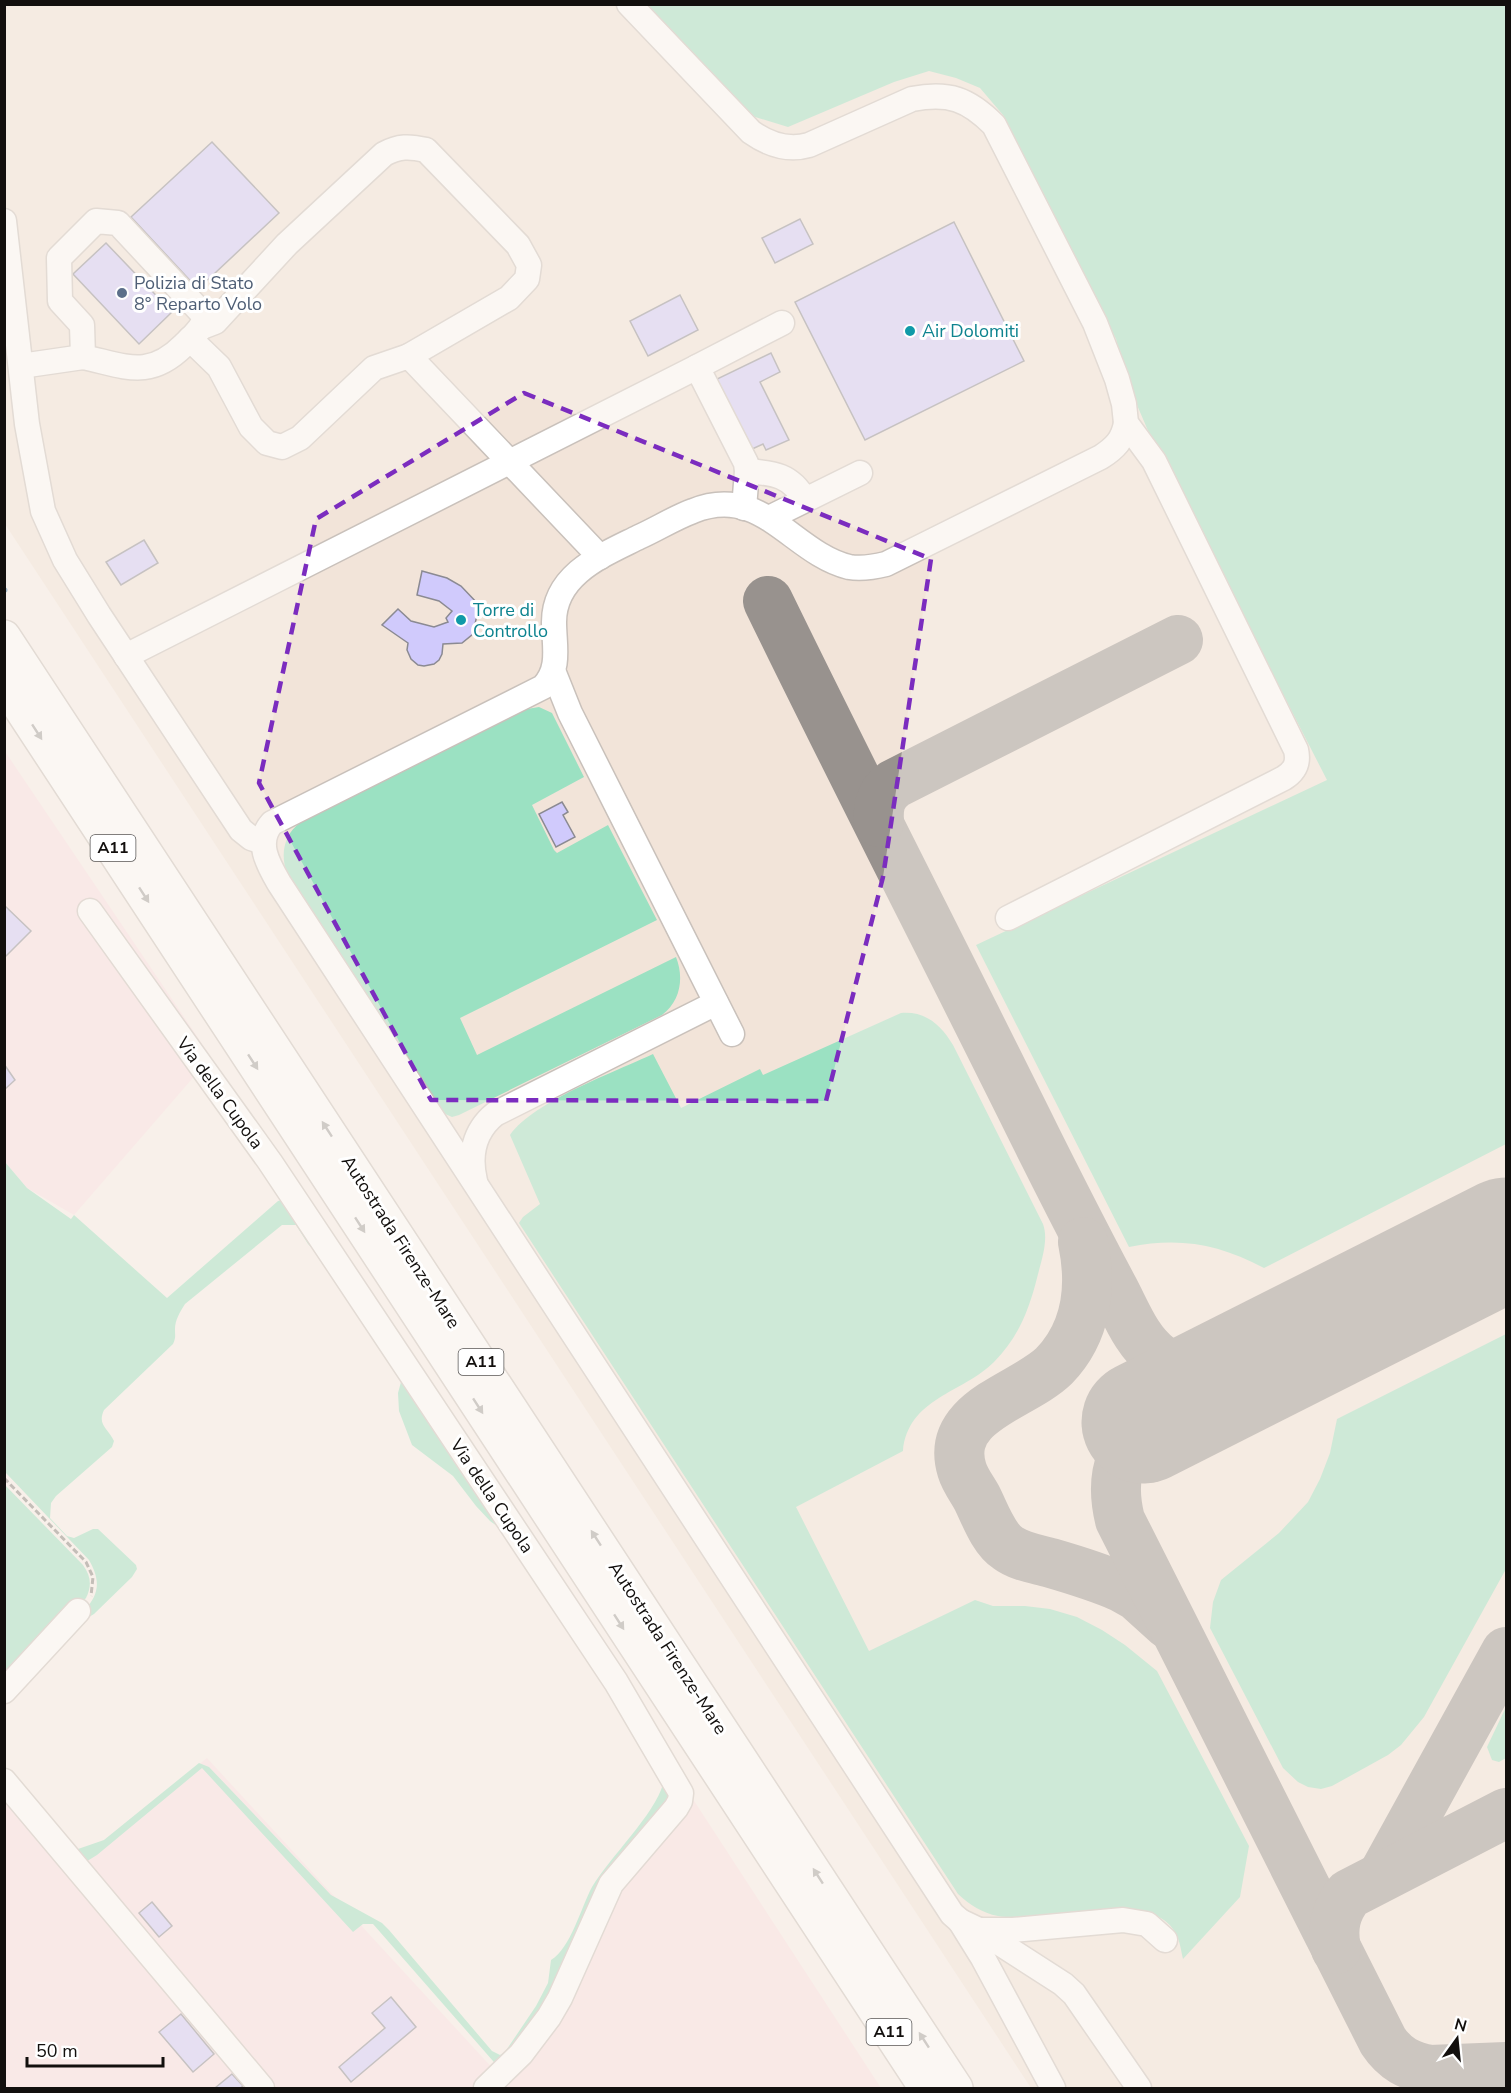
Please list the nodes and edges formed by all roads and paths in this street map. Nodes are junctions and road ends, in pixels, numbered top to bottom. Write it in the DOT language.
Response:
graph roads {
  1 [pos="629,4"];
  2 [pos="4,221"];
  3 [pos="782,323"];
  4 [pos="196,333"];
  5 [pos="409,356"];
  6 [pos="83,357"];
  7 [pos="21,366"];
  8 [pos="697,367"];
  9 [pos="1126,423"];
  10 [pos="509,463"];
  11 [pos="747,471"];
  12 [pos="860,473"];
  13 [pos="805,500"];
  14 [pos="744,508"];
  15 [pos="769,518"];
  16 [pos="600,557"];
  17 [pos="4,637"];
  18 [pos="126,656"];
  19 [pos="554,673"];
  20 [pos="4,683"];
  21 [pos="263,842"];
  22 [pos="90,911"];
  23 [pos="1008,918"];
  24 [pos="716,1003"];
  25 [pos="732,1034"];
  26 [pos="476,1184"];
  27 [pos="4,1478"];
  28 [pos="78,1611"];
  29 [pos="4,1691"];
  30 [pos="4,1781"];
  31 [pos="970,1926"];
  32 [pos="1165,1940"];
  33 [pos="262,2088"];
  34 [pos="486,2088"];
  35 [pos="926,2088"];
  36 [pos="956,2088"];
  37 [pos="1053,2088"];
  38 [pos="1139,2088"];
  1 -- 9 [label="street"];
  2 -- 7 [label="street"];
  3 -- 8 [label="street"];
  4 -- 5 [label="street"];
  4 -- 5 [label="street"];
  4 -- 6 [label="street"];
  4 -- 6 [label="street"];
  5 -- 10 [label="street"];
  6 -- 7 [label="street"];
  7 -- 18 [label="street"];
  8 -- 10 [label="street"];
  8 -- 11 [label="street"];
  9 -- 15 [label="street"];
  9 -- 23 [label="street"];
  10 -- 16 [label="street"];
  10 -- 18 [label="street"];
  11 -- 13 [label="street"];
  11 -- 14 [label="street"];
  12 -- 13 [label="street"];
  13 -- 15 [label="street"];
  14 -- 15 [label="street"];
  14 -- 16 [label="street"];
  16 -- 19 [label="street"];
  36 -- 17 [label="highway, Autostrada Firenze-Mare / A11, one-way"];
  18 -- 21 [label="street"];
  19 -- 21 [label="street"];
  19 -- 24 [label="street"];
  20 -- 35 [label="highway, Autostrada Firenze-Mare / A11, one-way"];
  21 -- 26 [label="street"];
  22 -- 34 [label="street, Via della Cupola"];
  24 -- 25 [label="street"];
  24 -- 26 [label="street"];
  26 -- 31 [label="street"];
  27 -- 28 [label="path"];
  28 -- 29 [label="street"];
  30 -- 33 [label="street"];
  31 -- 32 [label="street"];
  31 -- 37 [label="street"];
  31 -- 38 [label="street"];
}
